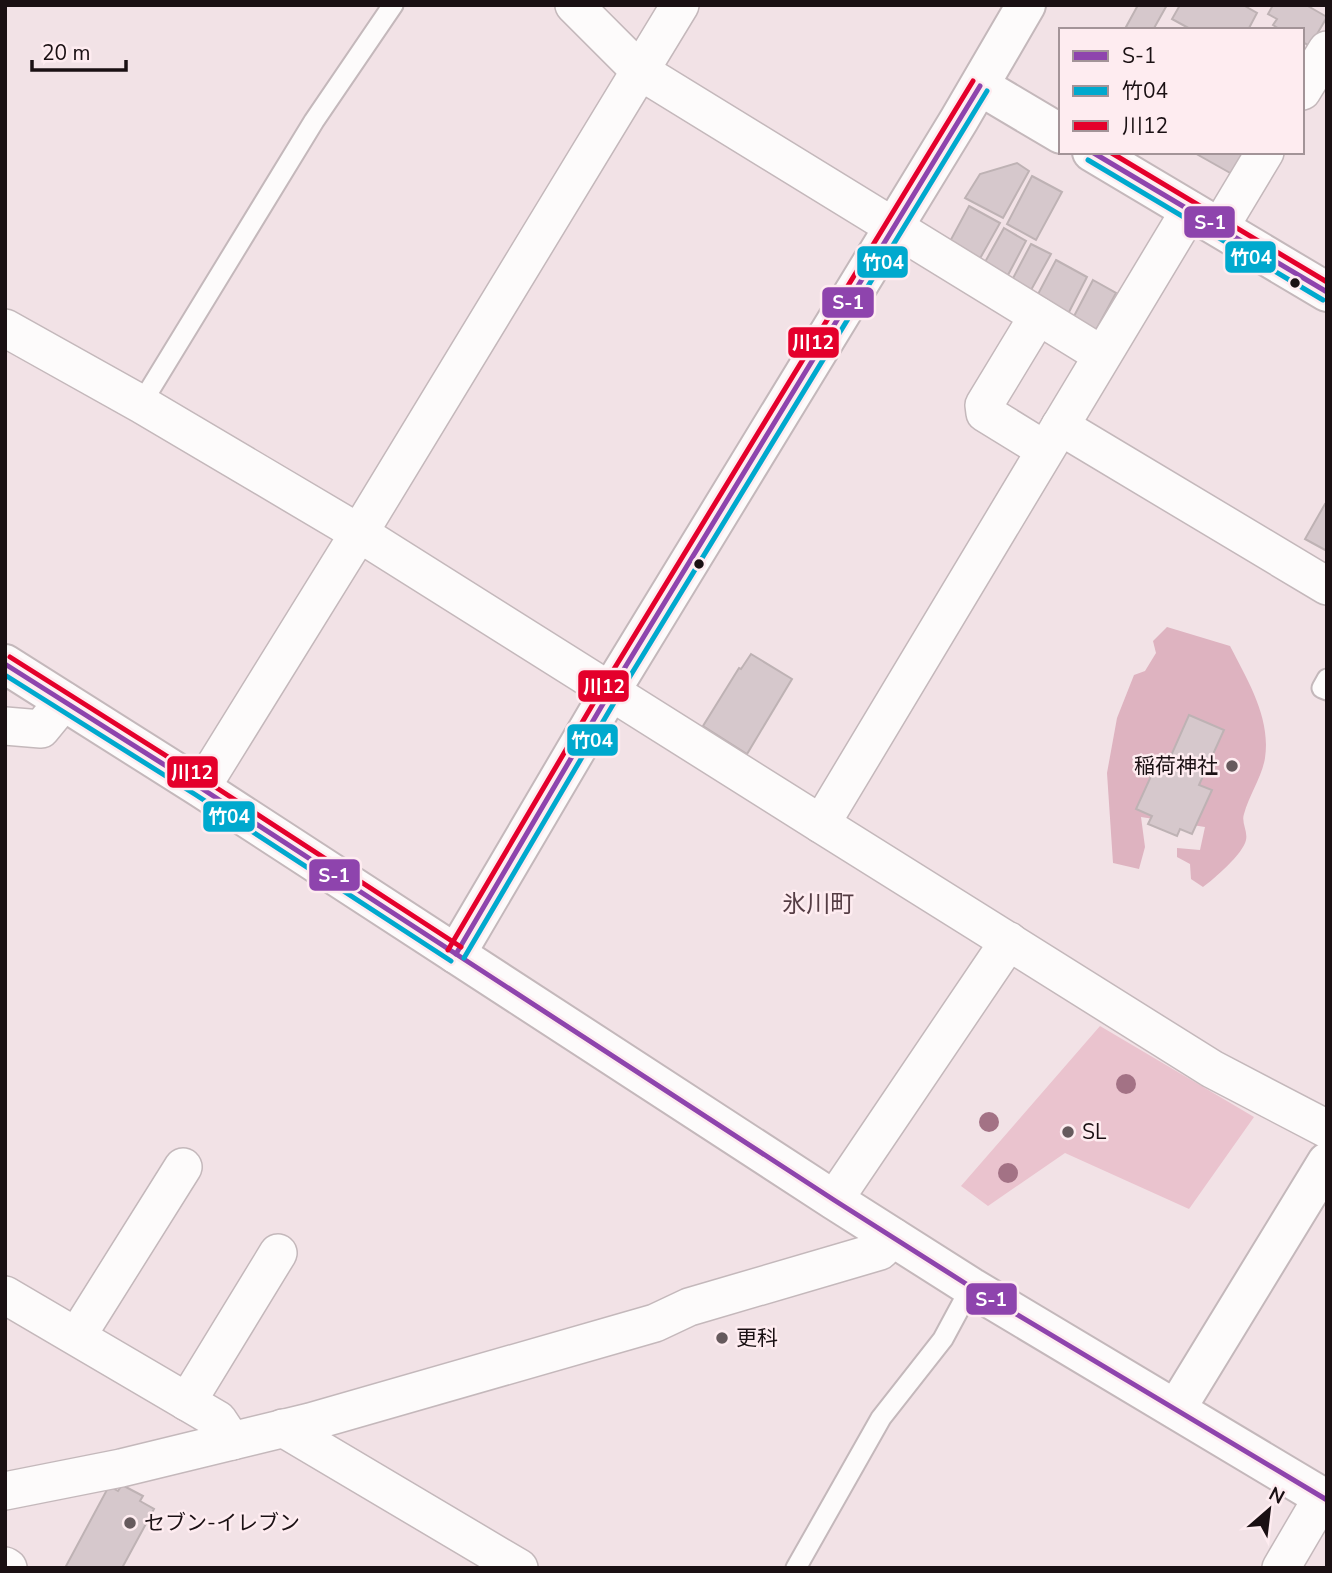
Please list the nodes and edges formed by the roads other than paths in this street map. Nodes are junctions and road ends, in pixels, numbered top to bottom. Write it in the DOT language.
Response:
graph roads {
  1 [pos="393,5"];
  2 [pos="575,5"];
  3 [pos="680,5"];
  4 [pos="1026,5"];
  5 [pos="1327,50"];
  6 [pos="640,71"];
  7 [pos="980,86"];
  8 [pos="1304,88"];
  9 [pos="1059,133"];
  10 [pos="1095,154"];
  11 [pos="1263,154"];
  12 [pos="1205,219"];
  13 [pos="894,227"];
  14 [pos="1327,292"];
  15 [pos="1038,316"];
  16 [pos="5,328"];
  17 [pos="1102,355"];
  18 [pos="141,404"];
  19 [pos="1053,438"];
  20 [pos="359,533"];
  21 [pos="1327,586"];
  22 [pos="5,664"];
  23 [pos="1327,679"];
  24 [pos="1327,690"];
  25 [pos="610,692"];
  26 [pos="64,701"];
  27 [pos="5,726"];
  28 [pos="201,789"];
  29 [pos="821,824"];
  30 [pos="1009,941"];
  31 [pos="456,954"];
  32 [pos="1327,1129"];
  33 [pos="1327,1162"];
  34 [pos="183,1167"];
  35 [pos="834,1200"];
  36 [pos="893,1237"];
  37 [pos="278,1254"];
  38 [pos="971,1287"];
  39 [pos="5,1295"];
  40 [pos="77,1336"];
  41 [pos="187,1402"];
  42 [pos="1176,1409"];
  43 [pos="283,1428"];
  44 [pos="232,1441"];
  45 [pos="5,1491"];
  46 [pos="1325,1499"];
  47 [pos="519,1568"];
  48 [pos="796,1568"];
  49 [pos="1282,1568"];
  1 -- 18 [label="lane"];
  2 -- 6 [label="street"];
  3 -- 6 [label="street"];
  4 -- 7 [label="street"];
  5 -- 8 [label="street"];
  6 -- 13 [label="street"];
  6 -- 20 [label="street"];
  7 -- 9 [label="street"];
  7 -- 13 [label="street"];
  10 -- 12 [label="street"];
  11 -- 12 [label="street"];
  12 -- 14 [label="street"];
  12 -- 17 [label="street"];
  13 -- 15 [label="street"];
  13 -- 25 [label="street"];
  15 -- 17 [label="street"];
  15 -- 19 [label="street"];
  16 -- 18 [label="street"];
  17 -- 19 [label="street"];
  18 -- 20 [label="street"];
  19 -- 21 [label="street"];
  19 -- 29 [label="street"];
  20 -- 25 [label="street"];
  20 -- 28 [label="street"];
  22 -- 26 [label="street"];
  23 -- 24 [label="lane"];
  25 -- 29 [label="street"];
  25 -- 31 [label="street"];
  26 -- 27 [label="street"];
  26 -- 28 [label="street"];
  28 -- 31 [label="street"];
  29 -- 30 [label="street"];
  30 -- 32 [label="street"];
  30 -- 35 [label="street"];
  31 -- 35 [label="street"];
  33 -- 42 [label="street"];
  34 -- 40 [label="street"];
  35 -- 36 [label="street"];
  36 -- 38 [label="street"];
  36 -- 43 [label="street"];
  37 -- 41 [label="street"];
  38 -- 42 [label="street"];
  38 -- 48 [label="lane"];
  39 -- 40 [label="street"];
  40 -- 41 [label="street"];
  41 -- 44 [label="street"];
  42 -- 46 [label="street"];
  43 -- 44 [label="street"];
  43 -- 47 [label="street"];
  44 -- 45 [label="street"];
  46 -- 49 [label="street"];
}
